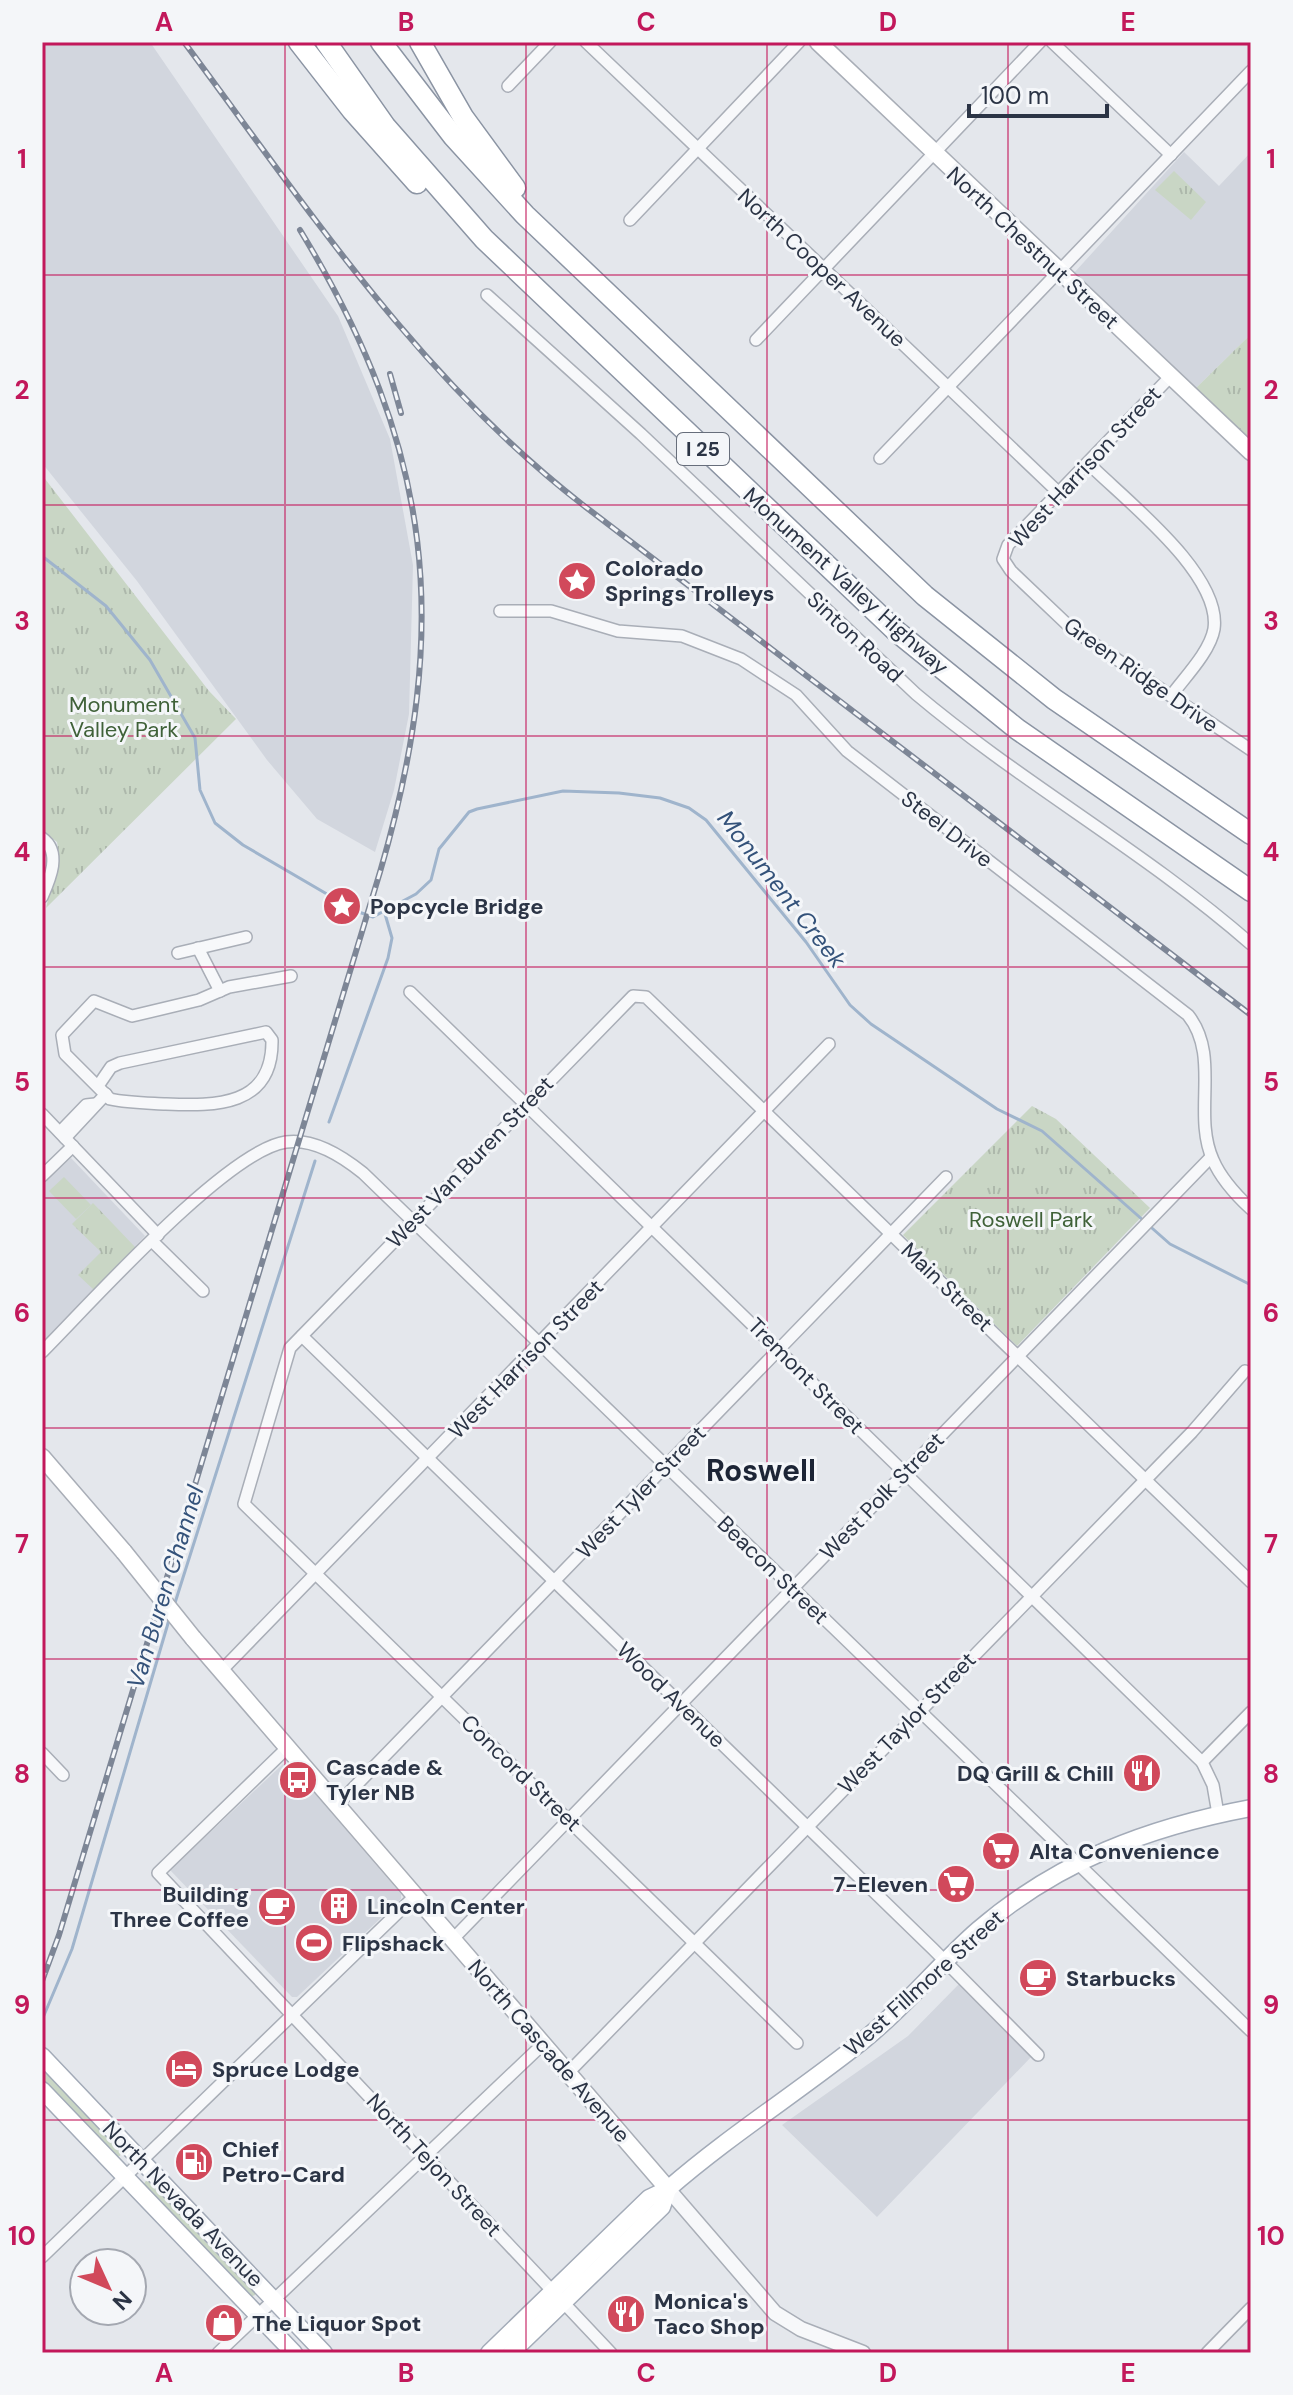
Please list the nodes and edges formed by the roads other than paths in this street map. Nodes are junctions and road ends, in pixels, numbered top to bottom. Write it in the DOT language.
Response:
graph roads {
  1 [pos="299,42"];
  2 [pos="326,42"];
  3 [pos="381,42"];
  4 [pos="420,42"];
  5 [pos="550,42"];
  6 [pos="586,42"];
  7 [pos="799,42"];
  8 [pos="818,42"];
  9 [pos="1040,42"];
  10 [pos="1052,42"];
  11 [pos="1251,71"];
  12 [pos="508,86"];
  13 [pos="696,150"];
  14 [pos="932,153"];
  15 [pos="1171,155"];
  16 [pos="630,220"];
  17 [pos="511,266"];
  18 [pos="823,268"];
  19 [pos="583,271"];
  20 [pos="1059,273"];
  21 [pos="487,295"];
  22 [pos="756,340"];
  23 [pos="1170,377"];
  24 [pos="949,388"];
  25 [pos="1251,452"];
  26 [pos="880,458"];
  27 [pos="1088,463"];
  28 [pos="1059,493"];
  29 [pos="1003,559"];
  30 [pos="500,611"];
  31 [pos="1171,696"];
  32 [pos="1251,750"];
  33 [pos="1208,804"];
  34 [pos="1251,828"];
  35 [pos="1251,834"];
  36 [pos="42,838"];
  37 [pos="1251,891"];
  38 [pos="42,897"];
  39 [pos="246,937"];
  40 [pos="1251,944"];
  41 [pos="198,948"];
  42 [pos="178,953"];
  43 [pos="291,976"];
  44 [pos="220,991"];
  45 [pos="410,992"];
  46 [pos="641,994"];
  47 [pos="829,1044"];
  48 [pos="102,1090"];
  49 [pos="526,1105"];
  50 [pos="766,1111"];
  51 [pos="42,1114"];
  52 [pos="66,1139"];
  53 [pos="1211,1157"];
  54 [pos="42,1176"];
  55 [pos="946,1177"];
  56 [pos="1251,1209"];
  57 [pos="413,1221"];
  58 [pos="654,1227"];
  59 [pos="892,1234"];
  60 [pos="155,1238"];
  61 [pos="203,1291"];
  62 [pos="302,1336"];
  63 [pos="541,1344"];
  64 [pos="780,1350"];
  65 [pos="42,1352"];
  66 [pos="1018,1357"];
  67 [pos="1245,1371"];
  68 [pos="42,1457"];
  69 [pos="428,1459"];
  70 [pos="666,1467"];
  71 [pos="905,1473"];
  72 [pos="1145,1480"];
  73 [pos="244,1504"];
  74 [pos="315,1575"];
  75 [pos="555,1582"];
  76 [pos="1251,1582"];
  77 [pos="792,1588"];
  78 [pos="1032,1596"];
  79 [pos="1012,1616"];
  80 [pos="1022,1626"];
  81 [pos="221,1671"];
  82 [pos="442,1697"];
  83 [pos="681,1705"];
  84 [pos="919,1711"];
  85 [pos="1251,1712"];
  86 [pos="287,1748"];
  87 [pos="42,1753"];
  88 [pos="1202,1762"];
  89 [pos="63,1775"];
  90 [pos="336,1806"];
  91 [pos="1251,1808"];
  92 [pos="1218,1814"];
  93 [pos="569,1821"];
  94 [pos="806,1826"];
  95 [pos="1078,1865"];
  96 [pos="415,1896"];
  97 [pos="453,1939"];
  98 [pos="694,1943"];
  99 [pos="945,1962"];
  100 [pos="293,2013"];
  101 [pos="1251,2031"];
  102 [pos="797,2043"];
  103 [pos="542,2045"];
  104 [pos="1038,2055"];
  105 [pos="43,2057"];
  106 [pos="567,2074"];
  107 [pos="42,2090"];
  108 [pos="426,2156"];
  109 [pos="140,2159"];
  110 [pos="124,2175"];
  111 [pos="668,2189"];
  112 [pos="42,2257"];
  113 [pos="559,2297"];
  114 [pos="273,2299"];
  115 [pos="1251,2308"];
  116 [pos="257,2315"];
  117 [pos="218,2353"];
  118 [pos="294,2353"];
  119 [pos="324,2353"];
  120 [pos="489,2353"];
  121 [pos="511,2353"];
  122 [pos="611,2353"];
  123 [pos="863,2353"];
  124 [pos="1207,2353"];
  1 -- 17 [label="highway"];
  2 -- 17 [label="highway, Monument Valley Highway / I 25"];
  3 -- 19 [label="highway, Monument Valley Highway / I 25"];
  4 -- 19 [label="highway"];
  5 -- 12 [label="street"];
  6 -- 13 [label="street, North Cooper Avenue"];
  7 -- 13 [label="street"];
  8 -- 14 [label="main road, North Chestnut Street"];
  9 -- 14 [label="street"];
  10 -- 15 [label="street"];
  11 -- 15 [label="street"];
  13 -- 16 [label="street"];
  13 -- 18 [label="street, North Cooper Avenue"];
  14 -- 18 [label="street"];
  14 -- 20 [label="main road, North Chestnut Street"];
  15 -- 20 [label="street"];
  17 -- 37 [label="highway, Monument Valley Highway / I 25"];
  18 -- 22 [label="street"];
  18 -- 24 [label="street, North Cooper Avenue"];
  19 -- 33 [label="highway, Monument Valley Highway / I 25"];
  20 -- 23 [label="main road, North Chestnut Street"];
  20 -- 24 [label="street"];
  21 -- 40 [label="street, Sinton Road"];
  23 -- 25 [label="main road, North Chestnut Street"];
  23 -- 27 [label="street, West Harrison Street"];
  24 -- 26 [label="street"];
  24 -- 28 [label="street, North Cooper Avenue"];
  27 -- 28 [label="street, West Harrison Street"];
  27 -- 31 [label="street"];
  28 -- 29 [label="street, West Harrison Street"];
  29 -- 31 [label="street, Green Ridge Drive"];
  30 -- 53 [label="street, Steel Drive"];
  31 -- 32 [label="street, Green Ridge Drive"];
  33 -- 34 [label="highway"];
  33 -- 35 [label="highway, Monument Valley Highway / I 25"];
  36 -- 38 [label="street"];
  39 -- 41 [label="street"];
  41 -- 42 [label="street"];
  41 -- 44 [label="street"];
  43 -- 44 [label="street"];
  44 -- 48 [label="street"];
  45 -- 49 [label="street, Tremont Street"];
  46 -- 49 [label="street, West Van Buren Street"];
  46 -- 50 [label="street, Main Street"];
  47 -- 50 [label="street, West Harrison Street"];
  48 -- 48 [label="street"];
  48 -- 52 [label="street"];
  49 -- 57 [label="street, West Van Buren Street"];
  49 -- 58 [label="street, Tremont Street"];
  50 -- 58 [label="street, West Harrison Street"];
  50 -- 59 [label="street, Main Street"];
  51 -- 52 [label="street"];
  52 -- 54 [label="street"];
  52 -- 60 [label="street"];
  53 -- 56 [label="street, Steel Drive"];
  53 -- 66 [label="street, West Polk Street"];
  55 -- 59 [label="street, West Tyler Street"];
  57 -- 60 [label="street, Beacon Street"];
  57 -- 62 [label="street, West Van Buren Street"];
  57 -- 63 [label="street, Beacon Street"];
  58 -- 63 [label="street, West Harrison Street"];
  58 -- 64 [label="street, Tremont Street"];
  59 -- 64 [label="street, West Tyler Street"];
  59 -- 66 [label="street, Main Street"];
  60 -- 61 [label="street"];
  60 -- 65 [label="street"];
  62 -- 69 [label="street, Wood Avenue"];
  62 -- 73 [label="street, West Van Buren Street"];
  63 -- 69 [label="street, West Harrison Street"];
  63 -- 70 [label="street, Beacon Street"];
  64 -- 70 [label="street, West Tyler Street"];
  64 -- 71 [label="street, Tremont Street"];
  66 -- 71 [label="street, West Polk Street"];
  66 -- 72 [label="street, Main Street"];
  67 -- 72 [label="street, West Taylor Street"];
  68 -- 81 [label="main road, North Cascade Avenue, bridge"];
  69 -- 74 [label="street, West Harrison Street"];
  69 -- 75 [label="street, Wood Avenue"];
  70 -- 75 [label="street, West Tyler Street"];
  70 -- 77 [label="street, Beacon Street"];
  71 -- 77 [label="street, West Polk Street"];
  71 -- 78 [label="street, Tremont Street"];
  72 -- 76 [label="street, Main Street"];
  72 -- 78 [label="street, West Taylor Street"];
  73 -- 74 [label="street, Concord Street"];
  74 -- 81 [label="street, West Harrison Street"];
  74 -- 82 [label="street, Concord Street"];
  75 -- 82 [label="street, West Tyler Street"];
  75 -- 83 [label="street, Wood Avenue"];
  77 -- 83 [label="street, West Polk Street"];
  77 -- 84 [label="street, Beacon Street"];
  78 -- 79 [label="street, West Taylor Street"];
  78 -- 88 [label="street, Tremont Street"];
  79 -- 80 [label="street"];
  79 -- 84 [label="street, West Taylor Street"];
  81 -- 86 [label="main road, North Cascade Avenue"];
  82 -- 90 [label="street, West Tyler Street"];
  82 -- 93 [label="street, Concord Street"];
  83 -- 93 [label="street, West Polk Street"];
  83 -- 94 [label="street, Wood Avenue"];
  84 -- 94 [label="street, West Taylor Street"];
  84 -- 95 [label="street, Beacon Street"];
  85 -- 88 [label="street"];
  86 -- 90 [label="main road, North Cascade Avenue"];
  86 -- 100 [label="street, North Tejon Street"];
  87 -- 89 [label="street"];
  88 -- 92 [label="street"];
  90 -- 96 [label="main road, North Cascade Avenue"];
  91 -- 92 [label="main road, West Fillmore Street"];
  92 -- 95 [label="main road, West Fillmore Street"];
  93 -- 97 [label="street, West Polk Street"];
  93 -- 98 [label="street, Concord Street"];
  94 -- 98 [label="street, West Taylor Street"];
  94 -- 99 [label="street, Wood Avenue"];
  95 -- 99 [label="main road, West Fillmore Street"];
  95 -- 101 [label="street, Beacon Street"];
  96 -- 97 [label="main road, North Cascade Avenue"];
  96 -- 100 [label="street"];
  97 -- 103 [label="main road, North Cascade Avenue"];
  98 -- 102 [label="street, Concord Street"];
  98 -- 106 [label="street, West Taylor Street"];
  99 -- 104 [label="street, Wood Avenue"];
  99 -- 111 [label="main road, West Fillmore Street"];
  100 -- 108 [label="street, North Tejon Street"];
  100 -- 109 [label="street"];
  103 -- 106 [label="main road, North Cascade Avenue"];
  103 -- 108 [label="street"];
  105 -- 109 [label="main road, North Nevada Avenue"];
  106 -- 111 [label="main road, North Cascade Avenue"];
  107 -- 110 [label="main road, North Nevada Avenue"];
  108 -- 113 [label="street, North Tejon Street"];
  108 -- 114 [label="street"];
  109 -- 110 [label="street"];
  109 -- 114 [label="main road, North Nevada Avenue"];
  110 -- 112 [label="street"];
  110 -- 116 [label="main road, North Nevada Avenue"];
  111 -- 113 [label="main road, West Fillmore Street"];
  111 -- 123 [label="street, North Cascade Avenue"];
  113 -- 120 [label="main road"];
  113 -- 121 [label="main road"];
  113 -- 122 [label="street, North Tejon Street"];
  114 -- 116 [label="street"];
  114 -- 119 [label="main road, North Nevada Avenue"];
  115 -- 124 [label="street"];
  116 -- 117 [label="street"];
  116 -- 118 [label="main road, North Nevada Avenue"];
}
